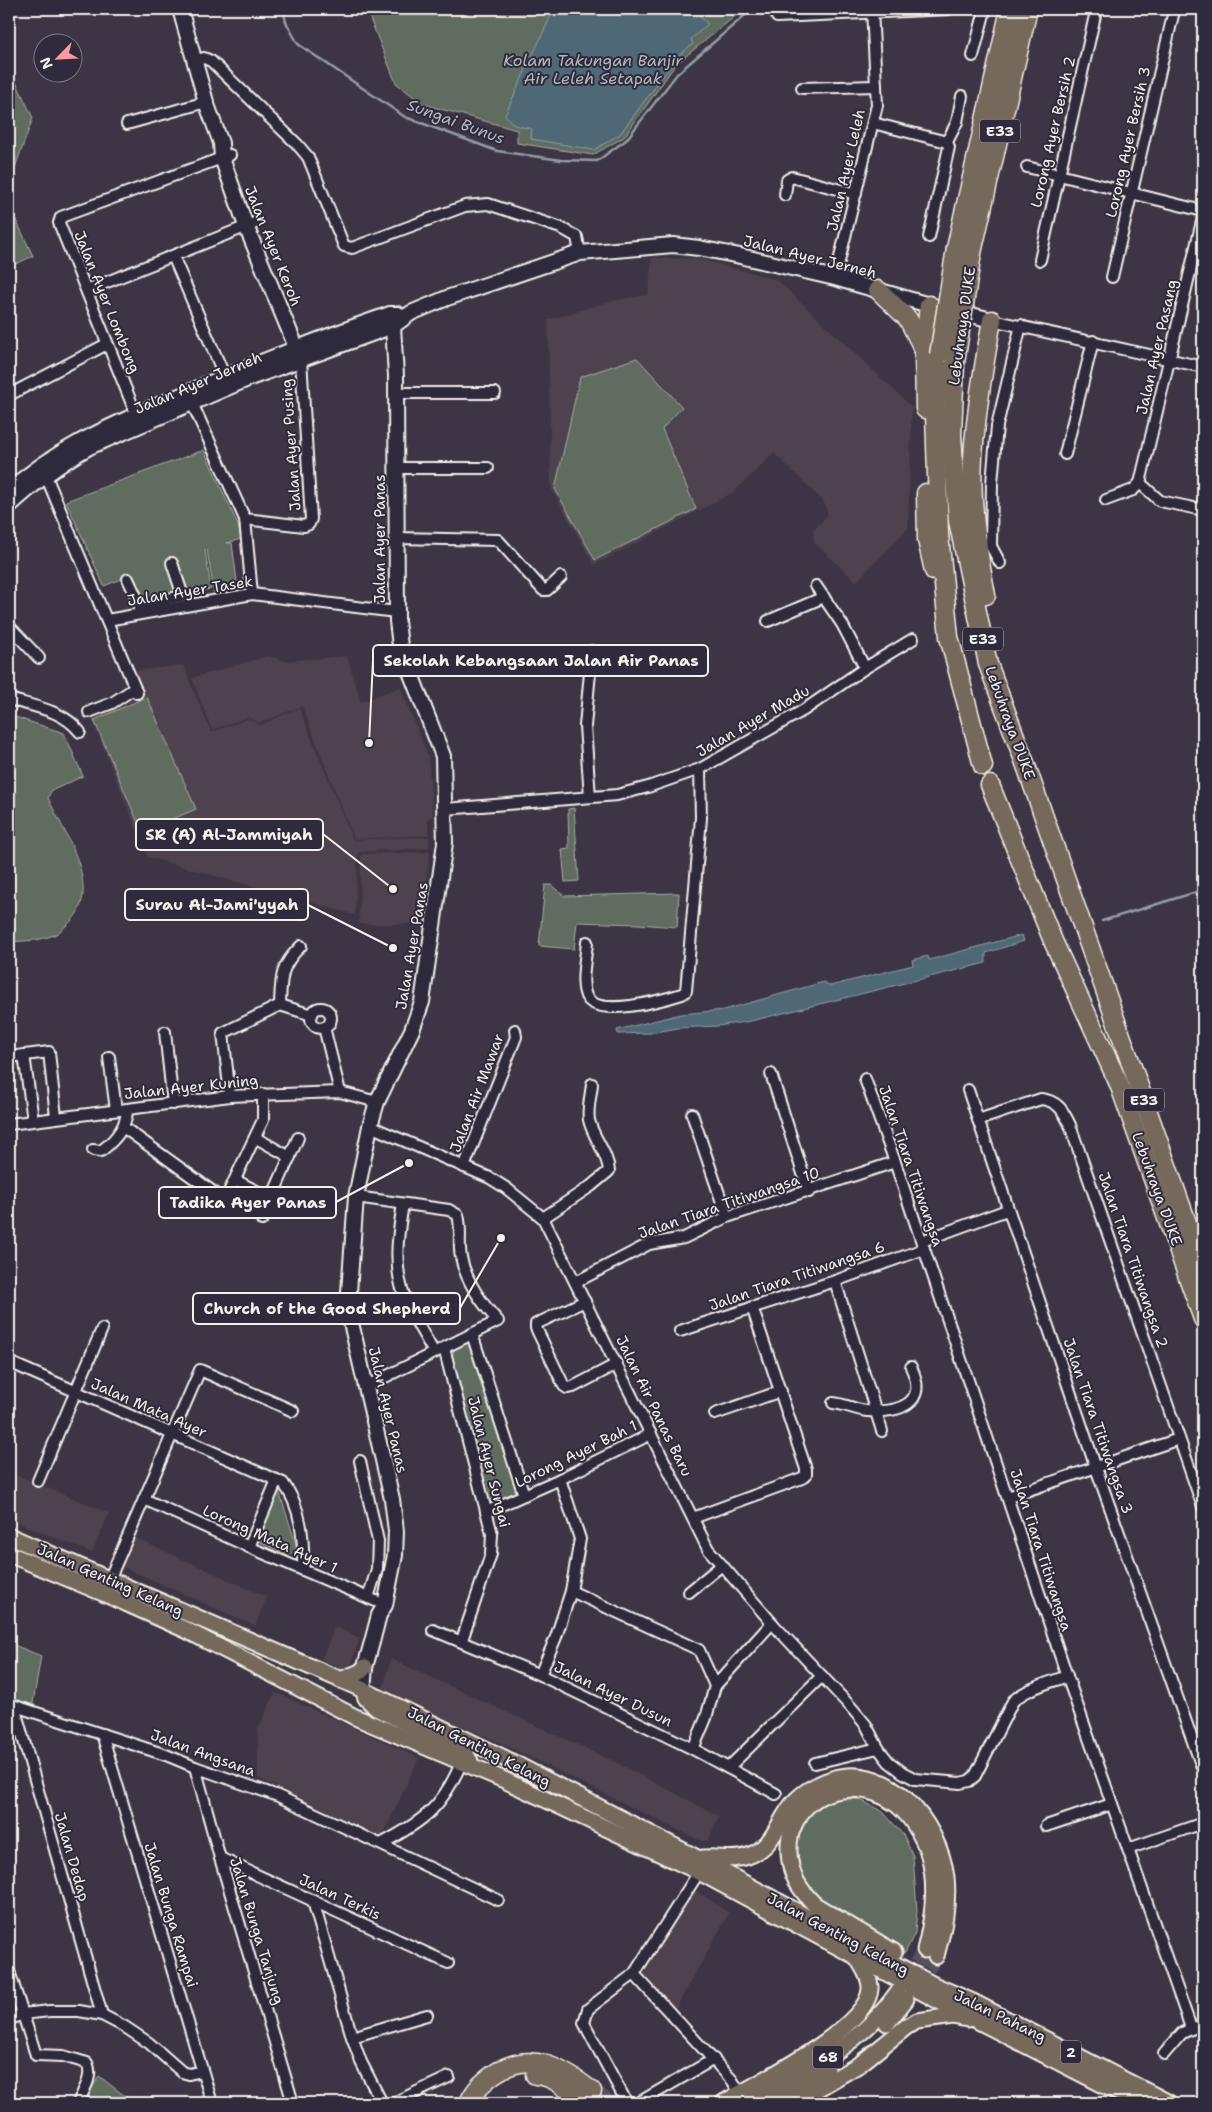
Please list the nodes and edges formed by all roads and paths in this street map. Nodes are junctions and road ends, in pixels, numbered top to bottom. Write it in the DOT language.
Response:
graph roads {
  1 [pos="180,9"];
  2 [pos="949,9"];
  3 [pos="982,9"];
  4 [pos="1010,9"];
  5 [pos="1028,9"];
  6 [pos="872,11"];
  7 [pos="1096,11"];
  8 [pos="1173,15"];
  9 [pos="777,17"];
  10 [pos="973,56"];
  11 [pos="194,61"];
  12 [pos="876,86"];
  13 [pos="802,88"];
  14 [pos="962,96"];
  15 [pos="206,102"];
  16 [pos="873,123"];
  17 [pos="127,124"];
  18 [pos="947,142"];
  19 [pos="226,157"];
  20 [pos="1027,167"];
  21 [pos="1059,175"];
  22 [pos="1132,193"];
  23 [pos="856,194"];
  24 [pos="785,195"];
  25 [pos="1203,212"];
  26 [pos="1203,217"];
  27 [pos="250,224"];
  28 [pos="929,237"];
  29 [pos="964,250"];
  30 [pos="580,253"];
  31 [pos="173,256"];
  32 [pos="1040,260"];
  33 [pos="1112,277"];
  34 [pos="835,278"];
  35 [pos="87,290"];
  36 [pos="878,290"];
  37 [pos="929,305"];
  38 [pos="391,320"];
  39 [pos="992,320"];
  40 [pos="1021,325"];
  41 [pos="1093,341"];
  42 [pos="107,344"];
  43 [pos="302,351"];
  44 [pos="939,356"];
  45 [pos="1170,359"];
  46 [pos="1203,367"];
  47 [pos="227,382"];
  48 [pos="396,393"];
  49 [pos="495,393"];
  50 [pos="9,395"];
  51 [pos="192,403"];
  52 [pos="138,420"];
  53 [pos="1066,454"];
  54 [pos="397,468"];
  55 [pos="488,468"];
  56 [pos="46,476"];
  57 [pos="1140,483"];
  58 [pos="11,494"];
  59 [pos="1106,500"];
  60 [pos="1203,510"];
  61 [pos="245,519"];
  62 [pos="396,538"];
  63 [pos="172,563"];
  64 [pos="1000,563"];
  65 [pos="561,577"];
  66 [pos="128,579"];
  67 [pos="816,586"];
  68 [pos="252,594"];
  69 [pos="824,597"];
  70 [pos="140,610"];
  71 [pos="396,612"];
  72 [pos="107,620"];
  73 [pos="768,621"];
  74 [pos="9,626"];
  75 [pos="913,639"];
  76 [pos="592,651"];
  77 [pos="39,658"];
  78 [pos="865,668"];
  79 [pos="9,700"];
  80 [pos="88,712"];
  81 [pos="80,732"];
  82 [pos="1025,763"];
  83 [pos="983,766"];
  84 [pos="700,769"];
  85 [pos="990,785"];
  86 [pos="590,797"];
  87 [pos="445,809"];
  88 [pos="587,942"];
  89 [pos="301,946"];
  90 [pos="280,1005"];
  91 [pos="312,1015"];
  92 [pos="324,1027"];
  93 [pos="515,1030"];
  94 [pos="165,1032"];
  95 [pos="24,1055"];
  96 [pos="9,1057"];
  97 [pos="109,1057"];
  98 [pos="771,1074"];
  99 [pos="865,1079"];
  100 [pos="592,1084"];
  101 [pos="968,1090"];
  102 [pos="340,1092"];
  103 [pos="263,1094"];
  104 [pos="230,1096"];
  105 [pos="377,1102"];
  106 [pos="173,1104"];
  107 [pos="127,1109"];
  108 [pos="116,1110"];
  109 [pos="692,1114"];
  110 [pos="56,1117"];
  111 [pos="33,1120"];
  112 [pos="978,1120"];
  113 [pos="9,1124"];
  114 [pos="370,1126"];
  115 [pos="123,1127"];
  116 [pos="256,1138"];
  117 [pos="298,1138"];
  118 [pos="93,1150"];
  119 [pos="290,1157"];
  120 [pos="896,1162"];
  121 [pos="464,1167"];
  122 [pos="234,1180"];
  123 [pos="809,1192"];
  124 [pos="356,1196"];
  125 [pos="272,1198"];
  126 [pos="403,1204"];
  127 [pos="1008,1210"];
  128 [pos="543,1218"];
  129 [pos="727,1218"];
  130 [pos="262,1220"];
  131 [pos="923,1245"];
  132 [pos="1203,1268"];
  133 [pos="835,1281"];
  134 [pos="576,1282"];
  135 [pos="586,1301"];
  136 [pos="752,1308"];
  137 [pos="1203,1319"];
  138 [pos="102,1329"];
  139 [pos="680,1331"];
  140 [pos="472,1334"];
  141 [pos="444,1348"];
  142 [pos="434,1353"];
  143 [pos="9,1362"];
  144 [pos="617,1364"];
  145 [pos="911,1367"];
  146 [pos="365,1387"];
  147 [pos="780,1391"];
  148 [pos="75,1392"];
  149 [pos="833,1403"];
  150 [pos="293,1411"];
  151 [pos="876,1411"];
  152 [pos="715,1414"];
  153 [pos="882,1431"];
  154 [pos="172,1434"];
  155 [pos="651,1434"];
  156 [pos="1179,1439"];
  157 [pos="360,1461"];
  158 [pos="1096,1468"];
  159 [pos="560,1479"];
  160 [pos="277,1480"];
  161 [pos="38,1481"];
  162 [pos="524,1495"];
  163 [pos="1008,1497"];
  164 [pos="144,1499"];
  165 [pos="1203,1507"];
  166 [pos="486,1512"];
  167 [pos="693,1518"];
  168 [pos="9,1536"];
  169 [pos="249,1547"];
  170 [pos="9,1554"];
  171 [pos="722,1565"];
  172 [pos="303,1570"];
  173 [pos="109,1580"];
  174 [pos="571,1591"];
  175 [pos="689,1592"];
  176 [pos="368,1598"];
  177 [pos="385,1605"];
  178 [pos="772,1623"];
  179 [pos="433,1630"];
  180 [pos="462,1640"];
  181 [pos="366,1667"];
  182 [pos="540,1675"];
  183 [pos="822,1676"];
  184 [pos="1067,1676"];
  185 [pos="340,1680"];
  186 [pos="715,1686"];
  187 [pos="363,1690"];
  188 [pos="380,1698"];
  189 [pos="11,1705"];
  190 [pos="102,1734"];
  191 [pos="878,1748"];
  192 [pos="693,1749"];
  193 [pos="468,1764"];
  194 [pos="815,1764"];
  195 [pos="195,1768"];
  196 [pos="728,1768"];
  197 [pos="1203,1770"];
  198 [pos="776,1794"];
  199 [pos="1112,1804"];
  200 [pos="1203,1823"];
  201 [pos="1046,1826"];
  202 [pos="382,1844"];
  203 [pos="1128,1849"];
  204 [pos="220,1858"];
  205 [pos="699,1866"];
  206 [pos="498,1900"];
  207 [pos="313,1901"];
  208 [pos="856,1955"];
  209 [pos="448,1963"];
  210 [pos="9,1971"];
  211 [pos="634,1974"];
  212 [pos="934,1991"];
  213 [pos="973,2002"];
  214 [pos="22,2014"];
  215 [pos="427,2015"];
  216 [pos="102,2016"];
  217 [pos="9,2020"];
  218 [pos="983,2022"];
  219 [pos="1203,2024"];
  220 [pos="1191,2028"];
  221 [pos="352,2037"];
  222 [pos="1164,2054"];
  223 [pos="714,2059"];
  224 [pos="202,2072"];
  225 [pos="449,2077"];
  226 [pos="588,2097"];
  227 [pos="742,2098"];
  228 [pos="814,2099"];
  229 [pos="78,2103"];
  230 [pos="212,2103"];
  231 [pos="293,2103"];
  232 [pos="382,2103"];
  233 [pos="393,2103"];
  234 [pos="469,2103"];
  235 [pos="482,2103"];
  236 [pos="627,2103"];
  237 [pos="638,2103"];
  238 [pos="723,2103"];
  239 [pos="768,2103"];
  240 [pos="794,2103"];
  241 [pos="1138,2103"];
  242 [pos="1169,2103"];
  1 -- 11 [label="main road, Jalan Ayer Keroh"];
  2 -- 6 [label="street"];
  3 -- 10 [label="street"];
  4 -- 29 [label="highway, Lebuhraya DUKE / E33"];
  5 -- 29 [label="highway, Lebuhraya DUKE / E33"];
  6 -- 9 [label="street"];
  6 -- 12 [label="street, Jalan Ayer Leleh"];
  7 -- 21 [label="street, Lorong Ayer Bersih 2"];
  8 -- 22 [label="street, Lorong Ayer Bersih 3"];
  11 -- 15 [label="main road, Jalan Ayer Keroh"];
  11 -- 30 [label="street"];
  12 -- 13 [label="street"];
  12 -- 16 [label="street, Jalan Ayer Leleh"];
  14 -- 18 [label="street"];
  15 -- 17 [label="street"];
  15 -- 19 [label="main road, Jalan Ayer Keroh"];
  16 -- 18 [label="street"];
  16 -- 23 [label="street, Jalan Ayer Leleh"];
  18 -- 28 [label="street"];
  19 -- 27 [label="main road, Jalan Ayer Keroh"];
  19 -- 35 [label="street, Jalan Ayer Lombong"];
  20 -- 21 [label="street"];
  21 -- 22 [label="street"];
  21 -- 32 [label="street, Lorong Ayer Bersih 2"];
  22 -- 25 [label="street"];
  22 -- 33 [label="street, Lorong Ayer Bersih 3"];
  23 -- 24 [label="street"];
  23 -- 34 [label="street, Jalan Ayer Leleh"];
  26 -- 45 [label="street, Jalan Ayer Pasang"];
  27 -- 31 [label="street"];
  27 -- 43 [label="main road, Jalan Ayer Keroh"];
  29 -- 44 [label="highway, Lebuhraya DUKE / E33, bridge"];
  30 -- 34 [label="main road, Jalan Ayer Jerneh"];
  30 -- 38 [label="main road, Jalan Ayer Jerneh"];
  31 -- 35 [label="street"];
  31 -- 47 [label="street"];
  34 -- 36 [label="main road, Jalan Ayer Jerneh"];
  35 -- 42 [label="street, Jalan Ayer Lombong"];
  36 -- 37 [label="main road, Jalan Ayer Jerneh"];
  36 -- 44 [label="highway"];
  37 -- 39 [label="main road, Jalan Ayer Jerneh"];
  37 -- 44 [label="highway"];
  38 -- 43 [label="main road, Jalan Ayer Jerneh"];
  38 -- 48 [label="main road, Jalan Ayer Panas"];
  39 -- 40 [label="street, Jalan Ayer Jerneh"];
  39 -- 82 [label="highway"];
  40 -- 41 [label="street, Jalan Ayer Jerneh"];
  40 -- 64 [label="street"];
  41 -- 45 [label="street, Jalan Ayer Jerneh"];
  41 -- 53 [label="street"];
  42 -- 50 [label="street"];
  42 -- 52 [label="street, Jalan Ayer Lombong"];
  43 -- 47 [label="main road, Jalan Ayer Jerneh"];
  43 -- 61 [label="street, Jalan Ayer Pusing"];
  44 -- 82 [label="highway, Lebuhraya DUKE / E33"];
  44 -- 83 [label="highway, Lebuhraya DUKE / E33"];
  45 -- 46 [label="street, Jalan Ayer Jerneh"];
  45 -- 57 [label="street, Jalan Ayer Pasang"];
  47 -- 51 [label="main road, Jalan Ayer Jerneh"];
  47 -- 52 [label="main road, Jalan Ayer Jerneh"];
  48 -- 49 [label="street"];
  48 -- 54 [label="main road, Jalan Ayer Panas"];
  51 -- 52 [label="main road, Jalan Ayer Jerneh"];
  51 -- 61 [label="street"];
  52 -- 56 [label="main road, Jalan Ayer Jerneh"];
  52 -- 58 [label="main road, Jalan Ayer Jerneh"];
  54 -- 55 [label="street"];
  54 -- 62 [label="main road, Jalan Ayer Panas"];
  56 -- 58 [label="main road, Jalan Ayer Jerneh"];
  56 -- 72 [label="street"];
  57 -- 59 [label="street"];
  57 -- 60 [label="street"];
  61 -- 68 [label="street"];
  62 -- 65 [label="street"];
  62 -- 71 [label="main road, Jalan Ayer Panas"];
  63 -- 70 [label="street"];
  66 -- 70 [label="street"];
  67 -- 69 [label="street"];
  68 -- 70 [label="street, Jalan Ayer Tasek"];
  68 -- 71 [label="street, Jalan Ayer Tasek"];
  69 -- 73 [label="street"];
  69 -- 78 [label="street"];
  70 -- 72 [label="street, Jalan Ayer Tasek"];
  71 -- 87 [label="main road, Jalan Ayer Panas"];
  72 -- 80 [label="street"];
  74 -- 77 [label="street"];
  75 -- 78 [label="street, Jalan Ayer Madu"];
  76 -- 86 [label="street"];
  78 -- 84 [label="street, Jalan Ayer Madu"];
  79 -- 81 [label="street"];
  82 -- 132 [label="highway, Lebuhraya DUKE / E33"];
  84 -- 86 [label="street, Jalan Ayer Madu"];
  84 -- 88 [label="street"];
  85 -- 137 [label="highway, Lebuhraya DUKE / E33"];
  86 -- 87 [label="street, Jalan Ayer Madu"];
  87 -- 105 [label="main road, Jalan Ayer Panas"];
  89 -- 90 [label="street"];
  90 -- 91 [label="street"];
  90 -- 104 [label="street"];
  91 -- 92 [label="street"];
  91 -- 92 [label="street"];
  92 -- 102 [label="street"];
  93 -- 121 [label="street, Jalan Air Mawar"];
  94 -- 106 [label="street"];
  95 -- 96 [label="street"];
  95 -- 110 [label="street"];
  95 -- 111 [label="street"];
  97 -- 108 [label="street"];
  98 -- 123 [label="street"];
  99 -- 120 [label="street, Jalan Tiara Titiwangsa"];
  100 -- 128 [label="street"];
  101 -- 112 [label="street, Jalan Tiara Titiwangsa 3"];
  102 -- 103 [label="street, Jalan Ayer Kuning"];
  102 -- 105 [label="street, Jalan Ayer Kuning"];
  103 -- 104 [label="street, Jalan Ayer Kuning"];
  103 -- 116 [label="street"];
  104 -- 106 [label="street, Jalan Ayer Kuning"];
  105 -- 114 [label="main road, Jalan Ayer Panas"];
  106 -- 107 [label="street, Jalan Ayer Kuning"];
  107 -- 108 [label="street, Jalan Ayer Kuning"];
  107 -- 115 [label="street"];
  108 -- 110 [label="street, Jalan Ayer Kuning"];
  109 -- 129 [label="street"];
  110 -- 111 [label="street, Jalan Ayer Kuning"];
  111 -- 113 [label="street, Jalan Ayer Kuning"];
  112 -- 127 [label="street, Jalan Tiara Titiwangsa 3"];
  112 -- 156 [label="street, Jalan Tiara Titiwangsa 2"];
  114 -- 121 [label="street, Jalan Air Panas Baru"];
  114 -- 124 [label="main road, Jalan Ayer Panas"];
  115 -- 118 [label="street"];
  115 -- 122 [label="street"];
  116 -- 119 [label="street"];
  116 -- 122 [label="street"];
  117 -- 119 [label="street"];
  119 -- 125 [label="street"];
  120 -- 123 [label="street, Jalan Tiara Titiwangsa 10"];
  120 -- 131 [label="street, Jalan Tiara Titiwangsa"];
  121 -- 128 [label="street, Jalan Air Panas Baru"];
  122 -- 125 [label="street"];
  123 -- 129 [label="street, Jalan Tiara Titiwangsa 10"];
  124 -- 126 [label="street"];
  124 -- 146 [label="main road, Jalan Ayer Panas"];
  125 -- 130 [label="street"];
  126 -- 140 [label="street"];
  126 -- 142 [label="street"];
  127 -- 131 [label="street, Jalan Tiara Titiwangsa 6"];
  127 -- 158 [label="street, Jalan Tiara Titiwangsa 3"];
  128 -- 134 [label="street, Jalan Air Panas Baru"];
  129 -- 134 [label="street, Jalan Tiara Titiwangsa 10"];
  131 -- 133 [label="street, Jalan Tiara Titiwangsa 6"];
  131 -- 163 [label="street, Jalan Tiara Titiwangsa"];
  133 -- 136 [label="street, Jalan Tiara Titiwangsa 6"];
  133 -- 151 [label="street"];
  134 -- 135 [label="street, Jalan Air Panas Baru"];
  135 -- 144 [label="street, Jalan Air Panas Baru"];
  135 -- 144 [label="street"];
  136 -- 139 [label="street, Jalan Tiara Titiwangsa 6"];
  136 -- 147 [label="street"];
  138 -- 148 [label="street"];
  140 -- 141 [label="street"];
  140 -- 162 [label="street"];
  141 -- 142 [label="street"];
  141 -- 166 [label="street, Jalan Ayer Sungai"];
  142 -- 146 [label="street"];
  143 -- 148 [label="street, Jalan Mata Ayer"];
  144 -- 155 [label="street, Jalan Air Panas Baru"];
  145 -- 151 [label="street"];
  146 -- 177 [label="main road, Jalan Ayer Panas"];
  147 -- 152 [label="street"];
  147 -- 167 [label="street"];
  148 -- 154 [label="street, Jalan Mata Ayer"];
  148 -- 161 [label="street"];
  149 -- 151 [label="street"];
  150 -- 154 [label="street"];
  151 -- 153 [label="street"];
  154 -- 160 [label="street, Jalan Mata Ayer"];
  154 -- 164 [label="street"];
  155 -- 159 [label="street, Lorong Ayer Bah 1"];
  155 -- 167 [label="street, Jalan Air Panas Baru"];
  156 -- 158 [label="street"];
  156 -- 165 [label="street, Jalan Tiara Titiwangsa 2"];
  157 -- 176 [label="street"];
  158 -- 163 [label="street"];
  158 -- 197 [label="street, Jalan Tiara Titiwangsa 3"];
  159 -- 162 [label="street, Lorong Ayer Bah 1"];
  159 -- 174 [label="street"];
  160 -- 169 [label="street"];
  160 -- 172 [label="street"];
  162 -- 166 [label="street, Lorong Ayer Bah 1"];
  163 -- 184 [label="street, Jalan Tiara Titiwangsa"];
  164 -- 169 [label="street, Lorong Mata Ayer 1"];
  164 -- 173 [label="street"];
  166 -- 180 [label="street, Jalan Ayer Sungai"];
  167 -- 171 [label="street, Jalan Air Panas Baru"];
  168 -- 173 [label="main road, Jalan Genting Kelang"];
  169 -- 172 [label="street, Lorong Mata Ayer 1"];
  170 -- 193 [label="main road, Jalan Genting Kelang"];
  171 -- 175 [label="street"];
  171 -- 178 [label="street, Jalan Air Panas Baru"];
  172 -- 176 [label="street, Lorong Mata Ayer 1"];
  173 -- 185 [label="main road, Jalan Genting Kelang"];
  174 -- 182 [label="street"];
  174 -- 186 [label="street"];
  176 -- 177 [label="street, Lorong Mata Ayer 1"];
  177 -- 181 [label="main road, Jalan Ayer Panas"];
  177 -- 188 [label="main road, Jalan Ayer Panas"];
  178 -- 183 [label="street, Jalan Air Panas Baru"];
  178 -- 186 [label="street"];
  179 -- 180 [label="street, Jalan Ayer Dusun"];
  180 -- 182 [label="street, Jalan Ayer Dusun"];
  181 -- 185 [label="main road"];
  181 -- 187 [label="main road, Jalan Ayer Panas"];
  182 -- 192 [label="street, Jalan Ayer Dusun"];
  183 -- 191 [label="street, Jalan Air Panas Baru"];
  183 -- 196 [label="street"];
  184 -- 191 [label="street, Jalan Air Panas Baru"];
  184 -- 199 [label="street, Jalan Tiara Titiwangsa"];
  185 -- 187 [label="main road, Jalan Genting Kelang"];
  186 -- 192 [label="street"];
  187 -- 188 [label="main road, Jalan Genting Kelang"];
  187 -- 193 [label="main road"];
  188 -- 205 [label="main road, Jalan Genting Kelang"];
  189 -- 190 [label="street, Jalan Angsana"];
  189 -- 216 [label="street, Jalan Dedap"];
  190 -- 195 [label="street, Jalan Angsana"];
  190 -- 224 [label="street, Jalan Bunga Rampai"];
  191 -- 194 [label="street"];
  192 -- 196 [label="street, Jalan Ayer Dusun"];
  193 -- 202 [label="street"];
  193 -- 205 [label="main road, Jalan Genting Kelang"];
  195 -- 202 [label="street, Jalan Angsana"];
  195 -- 204 [label="street, Jalan Bunga Tanjung"];
  196 -- 198 [label="street, Jalan Ayer Dusun"];
  199 -- 201 [label="street"];
  199 -- 203 [label="street, Jalan Tiara Titiwangsa"];
  200 -- 203 [label="street"];
  202 -- 206 [label="street, Jalan Angsana"];
  203 -- 220 [label="street, Jalan Tiara Titiwangsa"];
  204 -- 207 [label="street, Jalan Terkis"];
  204 -- 231 [label="street, Jalan Bunga Tanjung"];
  205 -- 208 [label="main road, Jalan Genting Kelang"];
  205 -- 211 [label="street"];
  205 -- 212 [label="main road, Jalan Genting Kelang"];
  205 -- 213 [label="main road"];
  207 -- 209 [label="street, Jalan Terkis"];
  207 -- 221 [label="street"];
  208 -- 212 [label="main road, Jalan Genting Kelang"];
  208 -- 227 [label="main road"];
  210 -- 214 [label="street"];
  211 -- 223 [label="street"];
  211 -- 236 [label="street"];
  212 -- 213 [label="main road, Jalan Pahang"];
  212 -- 218 [label="main road, Jalan Pahang"];
  213 -- 242 [label="main road, Jalan Pahang / 2"];
  214 -- 216 [label="street"];
  214 -- 217 [label="street"];
  214 -- 229 [label="street"];
  215 -- 221 [label="street"];
  216 -- 224 [label="street"];
  218 -- 228 [label="main road"];
  218 -- 241 [label="main road, Jalan Pahang / 2"];
  219 -- 220 [label="street"];
  220 -- 222 [label="street"];
  221 -- 232 [label="street"];
  223 -- 227 [label="street"];
  223 -- 237 [label="street"];
  224 -- 230 [label="street, Jalan Bunga Rampai"];
  225 -- 233 [label="street"];
  226 -- 234 [label="highway"];
  226 -- 235 [label="highway"];
  227 -- 238 [label="main road"];
  227 -- 239 [label="main road, 68"];
  228 -- 240 [label="main road"];
}
